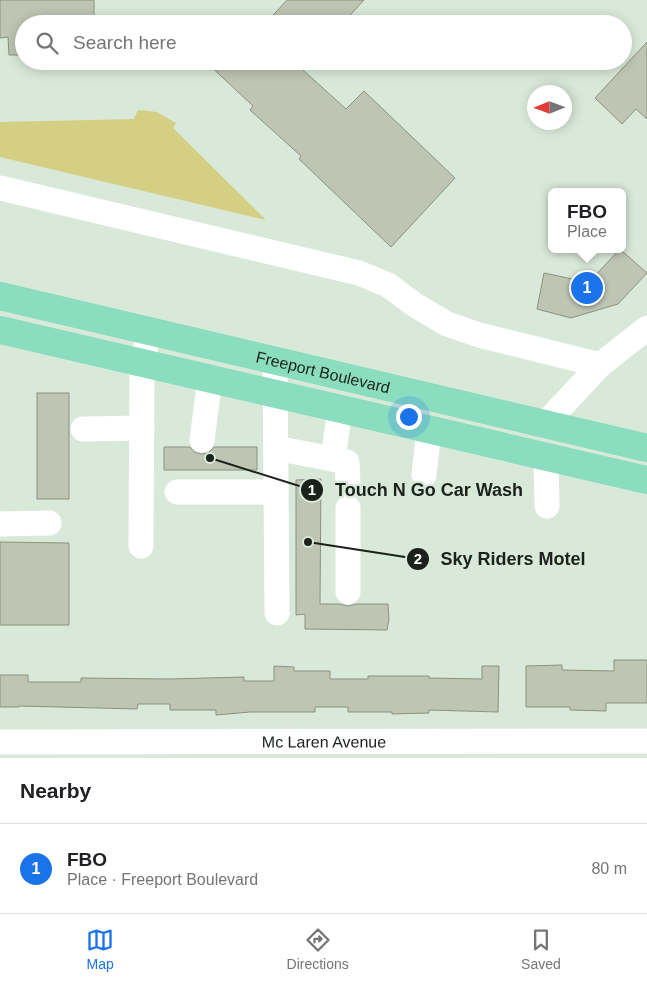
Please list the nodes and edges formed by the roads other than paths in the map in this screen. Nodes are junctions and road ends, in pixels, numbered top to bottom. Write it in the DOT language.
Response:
graph roads {
  1 [pos="0,188"];
  2 [pos="0,296"];
  3 [pos="0,330"];
  4 [pos="149,331"];
  5 [pos="646,331"];
  6 [pos="275,361"];
  7 [pos="142,363"];
  8 [pos="600,365"];
  9 [pos="210,379"];
  10 [pos="275,394"];
  11 [pos="340,409"];
  12 [pos="545,424"];
  13 [pos="142,428"];
  14 [pos="83,429"];
  15 [pos="430,430"];
  16 [pos="202,440"];
  17 [pos="276,448"];
  18 [pos="647,448"];
  19 [pos="546,457"];
  20 [pos="333,459"];
  21 [pos="424,475"];
  22 [pos="647,480"];
  23 [pos="177,492"];
  24 [pos="276,492"];
  25 [pos="547,506"];
  26 [pos="49,523"];
  27 [pos="0,524"];
  28 [pos="141,546"];
  29 [pos="348,592"];
  30 [pos="277,613"];
  31 [pos="647,741"];
  32 [pos="0,742"];
  33 [pos="69,750"];
  34 [pos="277,750"];
  35 [pos="483,750"];
  1 -- 8 [label="street"];
  2 -- 4 [label="main road, Freeport Boulevard"];
  3 -- 7 [label="main road, Freeport Boulevard"];
  4 -- 6 [label="main road, Freeport Boulevard"];
  4 -- 7 [label="street"];
  5 -- 8 [label="street"];
  6 -- 10 [label="street"];
  6 -- 12 [label="main road, Freeport Boulevard"];
  7 -- 9 [label="main road, Freeport Boulevard"];
  7 -- 13 [label="street"];
  8 -- 12 [label="street"];
  9 -- 10 [label="main road, Freeport Boulevard"];
  9 -- 16 [label="street"];
  10 -- 11 [label="main road, Freeport Boulevard"];
  10 -- 17 [label="street"];
  11 -- 15 [label="main road, Freeport Boulevard"];
  11 -- 20 [label="street"];
  12 -- 18 [label="main road, Freeport Boulevard"];
  13 -- 14 [label="street"];
  13 -- 28 [label="street"];
  15 -- 19 [label="main road, Freeport Boulevard"];
  15 -- 21 [label="street"];
  17 -- 20 [label="street"];
  17 -- 24 [label="street"];
  19 -- 22 [label="main road, Freeport Boulevard"];
  19 -- 25 [label="street"];
  20 -- 29 [label="street"];
  23 -- 24 [label="street"];
  24 -- 30 [label="street"];
  26 -- 27 [label="street"];
  31 -- 35 [label="street, Mc Laren Avenue"];
  32 -- 33 [label="street, Mc Laren Avenue"];
  33 -- 34 [label="street, Mc Laren Avenue"];
  34 -- 35 [label="street, Mc Laren Avenue"];
}
